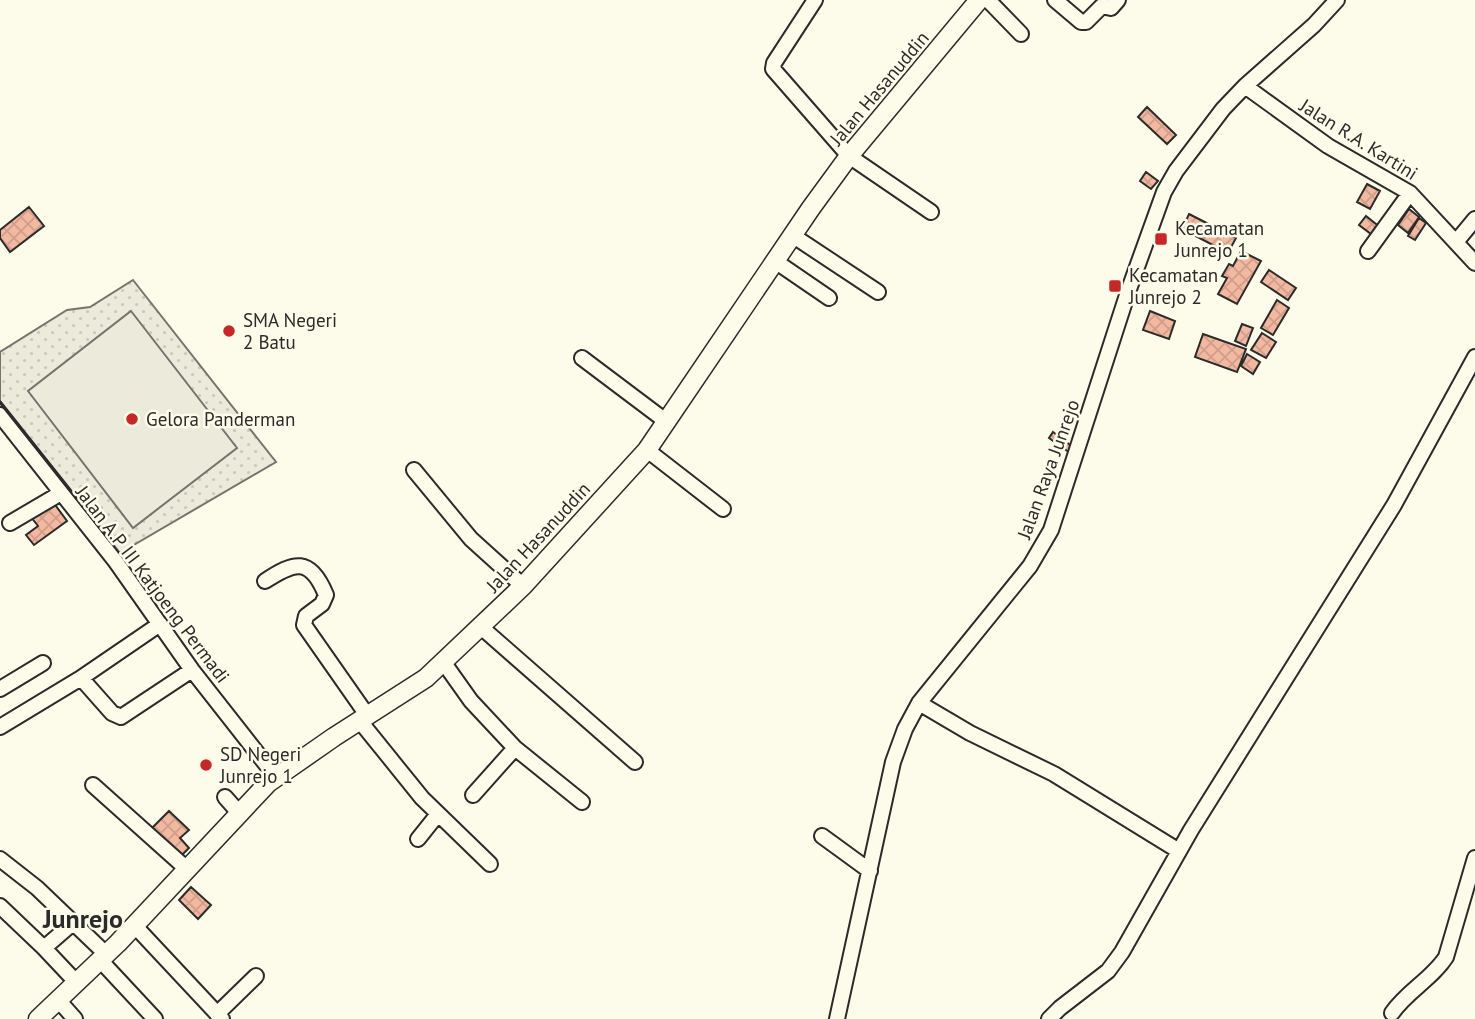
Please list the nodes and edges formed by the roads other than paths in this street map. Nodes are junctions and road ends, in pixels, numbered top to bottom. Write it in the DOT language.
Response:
graph roads {
  1 [pos="815,0"];
  2 [pos="979,0"];
  3 [pos="988,0"];
  4 [pos="1055,0"];
  5 [pos="1118,0"];
  6 [pos="1337,0"];
  7 [pos="1021,34"];
  8 [pos="1245,86"];
  9 [pos="849,156"];
  10 [pos="1410,193"];
  11 [pos="930,212"];
  12 [pos="1475,219"];
  13 [pos="792,235"];
  14 [pos="1456,242"];
  15 [pos="1368,251"];
  16 [pos="775,261"];
  17 [pos="1475,262"];
  18 [pos="878,292"];
  19 [pos="829,298"];
  20 [pos="1475,357"];
  21 [pos="582,358"];
  22 [pos="0,415"];
  23 [pos="667,422"];
  24 [pos="647,450"];
  25 [pos="414,470"];
  26 [pos="61,493"];
  27 [pos="723,509"];
  28 [pos="10,523"];
  29 [pos="265,581"];
  30 [pos="523,586"];
  31 [pos="160,624"];
  32 [pos="481,627"];
  33 [pos="43,663"];
  34 [pos="444,663"];
  35 [pos="192,670"];
  36 [pos="81,678"];
  37 [pos="0,689"];
  38 [pos="919,704"];
  39 [pos="363,718"];
  40 [pos="0,727"];
  41 [pos="515,748"];
  42 [pos="635,762"];
  43 [pos="276,777"];
  44 [pos="93,785"];
  45 [pos="473,795"];
  46 [pos="225,797"];
  47 [pos="582,802"];
  48 [pos="240,814"];
  49 [pos="438,814"];
  50 [pos="822,836"];
  51 [pos="418,839"];
  52 [pos="1179,852"];
  53 [pos="1475,858"];
  54 [pos="0,859"];
  55 [pos="490,864"];
  56 [pos="188,870"];
  57 [pos="870,871"];
  58 [pos="0,906"];
  59 [pos="74,922"];
  60 [pos="134,925"];
  61 [pos="44,948"];
  62 [pos="103,957"];
  63 [pos="256,976"];
  64 [pos="77,983"];
  65 [pos="59,1001"];
  66 [pos="1392,1013"];
  67 [pos="220,1017"];
  68 [pos="38,1019"];
  69 [pos="75,1019"];
  70 [pos="155,1019"];
  71 [pos="837,1019"];
  72 [pos="1049,1019"];
  1 -- 9 [label="street"];
  2 -- 9 [label="main road, Jalan Hasanuddin"];
  3 -- 7 [label="street"];
  4 -- 5 [label="street"];
  6 -- 8 [label="street, Jalan Raya Junrejo"];
  8 -- 10 [label="street, Jalan R.A. Kartini"];
  8 -- 38 [label="street, Jalan Raya Junrejo"];
  9 -- 11 [label="street"];
  9 -- 13 [label="main road, Jalan Hasanuddin"];
  10 -- 14 [label="street, Jalan R.A. Kartini"];
  10 -- 15 [label="street"];
  12 -- 14 [label="street"];
  13 -- 16 [label="main road, Jalan Hasanuddin"];
  13 -- 18 [label="street"];
  14 -- 17 [label="street, Jalan R.A. Kartini"];
  16 -- 19 [label="street"];
  16 -- 23 [label="main road, Jalan Hasanuddin"];
  20 -- 52 [label="street"];
  21 -- 23 [label="street"];
  22 -- 26 [label="street, Jalan A.P III Katjoeng Permadi"];
  23 -- 24 [label="main road, Jalan Hasanuddin"];
  24 -- 27 [label="street"];
  24 -- 30 [label="main road, Jalan Hasanuddin"];
  25 -- 30 [label="street"];
  26 -- 28 [label="street"];
  26 -- 31 [label="street, Jalan A.P III Katjoeng Permadi"];
  29 -- 39 [label="street"];
  30 -- 32 [label="main road, Jalan Hasanuddin"];
  31 -- 35 [label="street, Jalan A.P III Katjoeng Permadi"];
  31 -- 36 [label="street"];
  32 -- 34 [label="main road, Jalan Hasanuddin"];
  32 -- 42 [label="street"];
  33 -- 37 [label="street"];
  34 -- 39 [label="main road, Jalan Hasanuddin"];
  34 -- 41 [label="street"];
  35 -- 36 [label="street"];
  35 -- 43 [label="street, Jalan A.P III Katjoeng Permadi"];
  36 -- 40 [label="street"];
  38 -- 52 [label="street"];
  38 -- 57 [label="street, Jalan Raya Junrejo"];
  39 -- 43 [label="main road, Jalan Hasanuddin"];
  39 -- 49 [label="street"];
  41 -- 45 [label="street"];
  41 -- 47 [label="street"];
  43 -- 48 [label="main road, Jalan Hasanuddin"];
  44 -- 56 [label="street"];
  46 -- 48 [label="street"];
  48 -- 56 [label="main road, Jalan Hasanuddin"];
  49 -- 51 [label="street"];
  49 -- 55 [label="street"];
  50 -- 57 [label="street"];
  52 -- 72 [label="street"];
  53 -- 66 [label="street"];
  54 -- 59 [label="street"];
  56 -- 60 [label="main road, Jalan Hasanuddin"];
  57 -- 71 [label="street, Jalan Raya Junrejo"];
  58 -- 61 [label="street"];
  59 -- 61 [label="street"];
  59 -- 62 [label="street"];
  60 -- 62 [label="main road, Jalan Hasanuddin"];
  60 -- 67 [label="street"];
  61 -- 64 [label="street"];
  62 -- 64 [label="main road, Jalan Hasanuddin"];
  62 -- 70 [label="street"];
  63 -- 67 [label="street"];
  64 -- 65 [label="main road, Jalan Hasanuddin"];
  65 -- 68 [label="main road, Jalan Hasanuddin"];
  65 -- 69 [label="street"];
}
